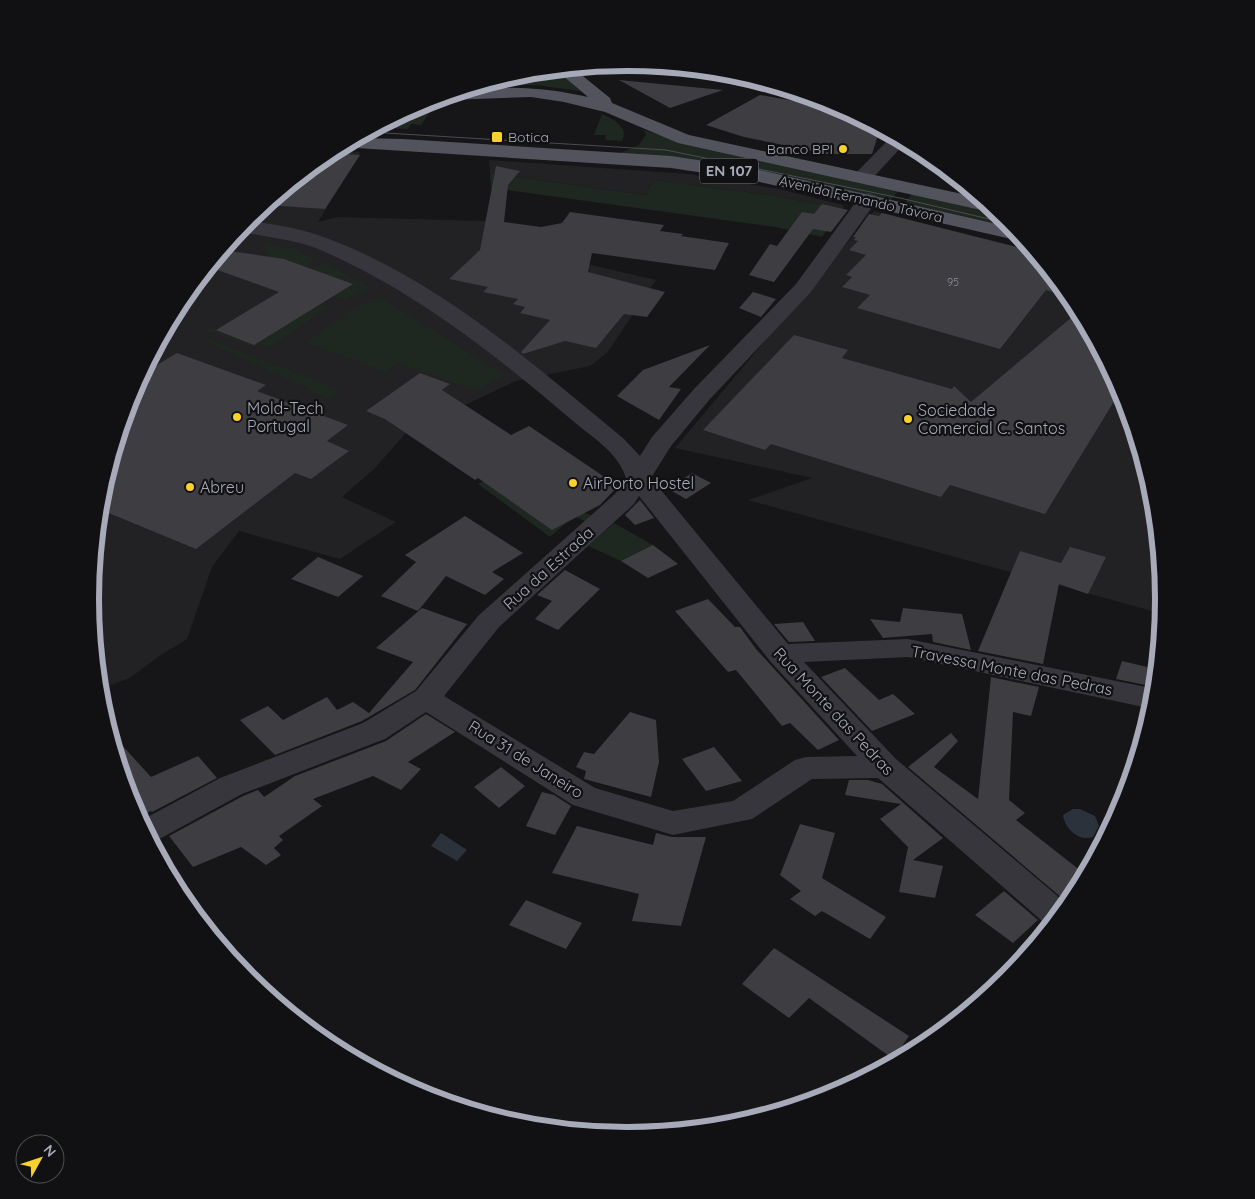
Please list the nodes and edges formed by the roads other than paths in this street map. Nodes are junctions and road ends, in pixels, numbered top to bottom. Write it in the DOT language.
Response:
graph roads {
  1 [pos="571,75"];
  2 [pos="472,95"];
  3 [pos="611,108"];
  4 [pos="628,117"];
  5 [pos="382,132"];
  6 [pos="361,143"];
  7 [pos="403,144"];
  8 [pos="895,144"];
  9 [pos="588,156"];
  10 [pos="863,177"];
  11 [pos="868,199"];
  12 [pos="977,203"];
  13 [pos="253,227"];
  14 [pos="1007,232"];
  15 [pos="638,478"];
  16 [pos="780,654"];
  17 [pos="1147,697"];
  18 [pos="426,698"];
  19 [pos="885,767"];
  20 [pos="152,829"];
  21 [pos="1053,913"];
  1 -- 3 [label="main road"];
  2 -- 3 [label="main road, Avenida Fernando Távora"];
  3 -- 4 [label="main road, Avenida Fernando Távora"];
  4 -- 9 [label="main road"];
  4 -- 10 [label="main road, Avenida Fernando Távora"];
  5 -- 7 [label="main road, Avenida Fernando Távora"];
  6 -- 7 [label="main road, Avenida Fernando Távora / EN 107"];
  7 -- 9 [label="main road, Avenida Fernando Távora / EN 107"];
  8 -- 10 [label="street"];
  9 -- 11 [label="main road, Avenida Fernando Távora / EN 107"];
  10 -- 12 [label="main road, Avenida Fernando Távora"];
  11 -- 14 [label="main road, Avenida Fernando Távora / EN 107"];
  11 -- 15 [label="street, Rua da Estrada"];
  13 -- 15 [label="street, Rua Monte das Pedras"];
  15 -- 16 [label="street, Rua Monte das Pedras"];
  15 -- 18 [label="street, Rua da Estrada"];
  16 -- 17 [label="street, Travessa Monte das Pedras"];
  16 -- 19 [label="street, Rua Monte das Pedras"];
  18 -- 19 [label="street, Rua 31 de Janeiro"];
  18 -- 20 [label="street, Rua da Estrada"];
  19 -- 21 [label="street, Rua Monte das Pedras"];
}
